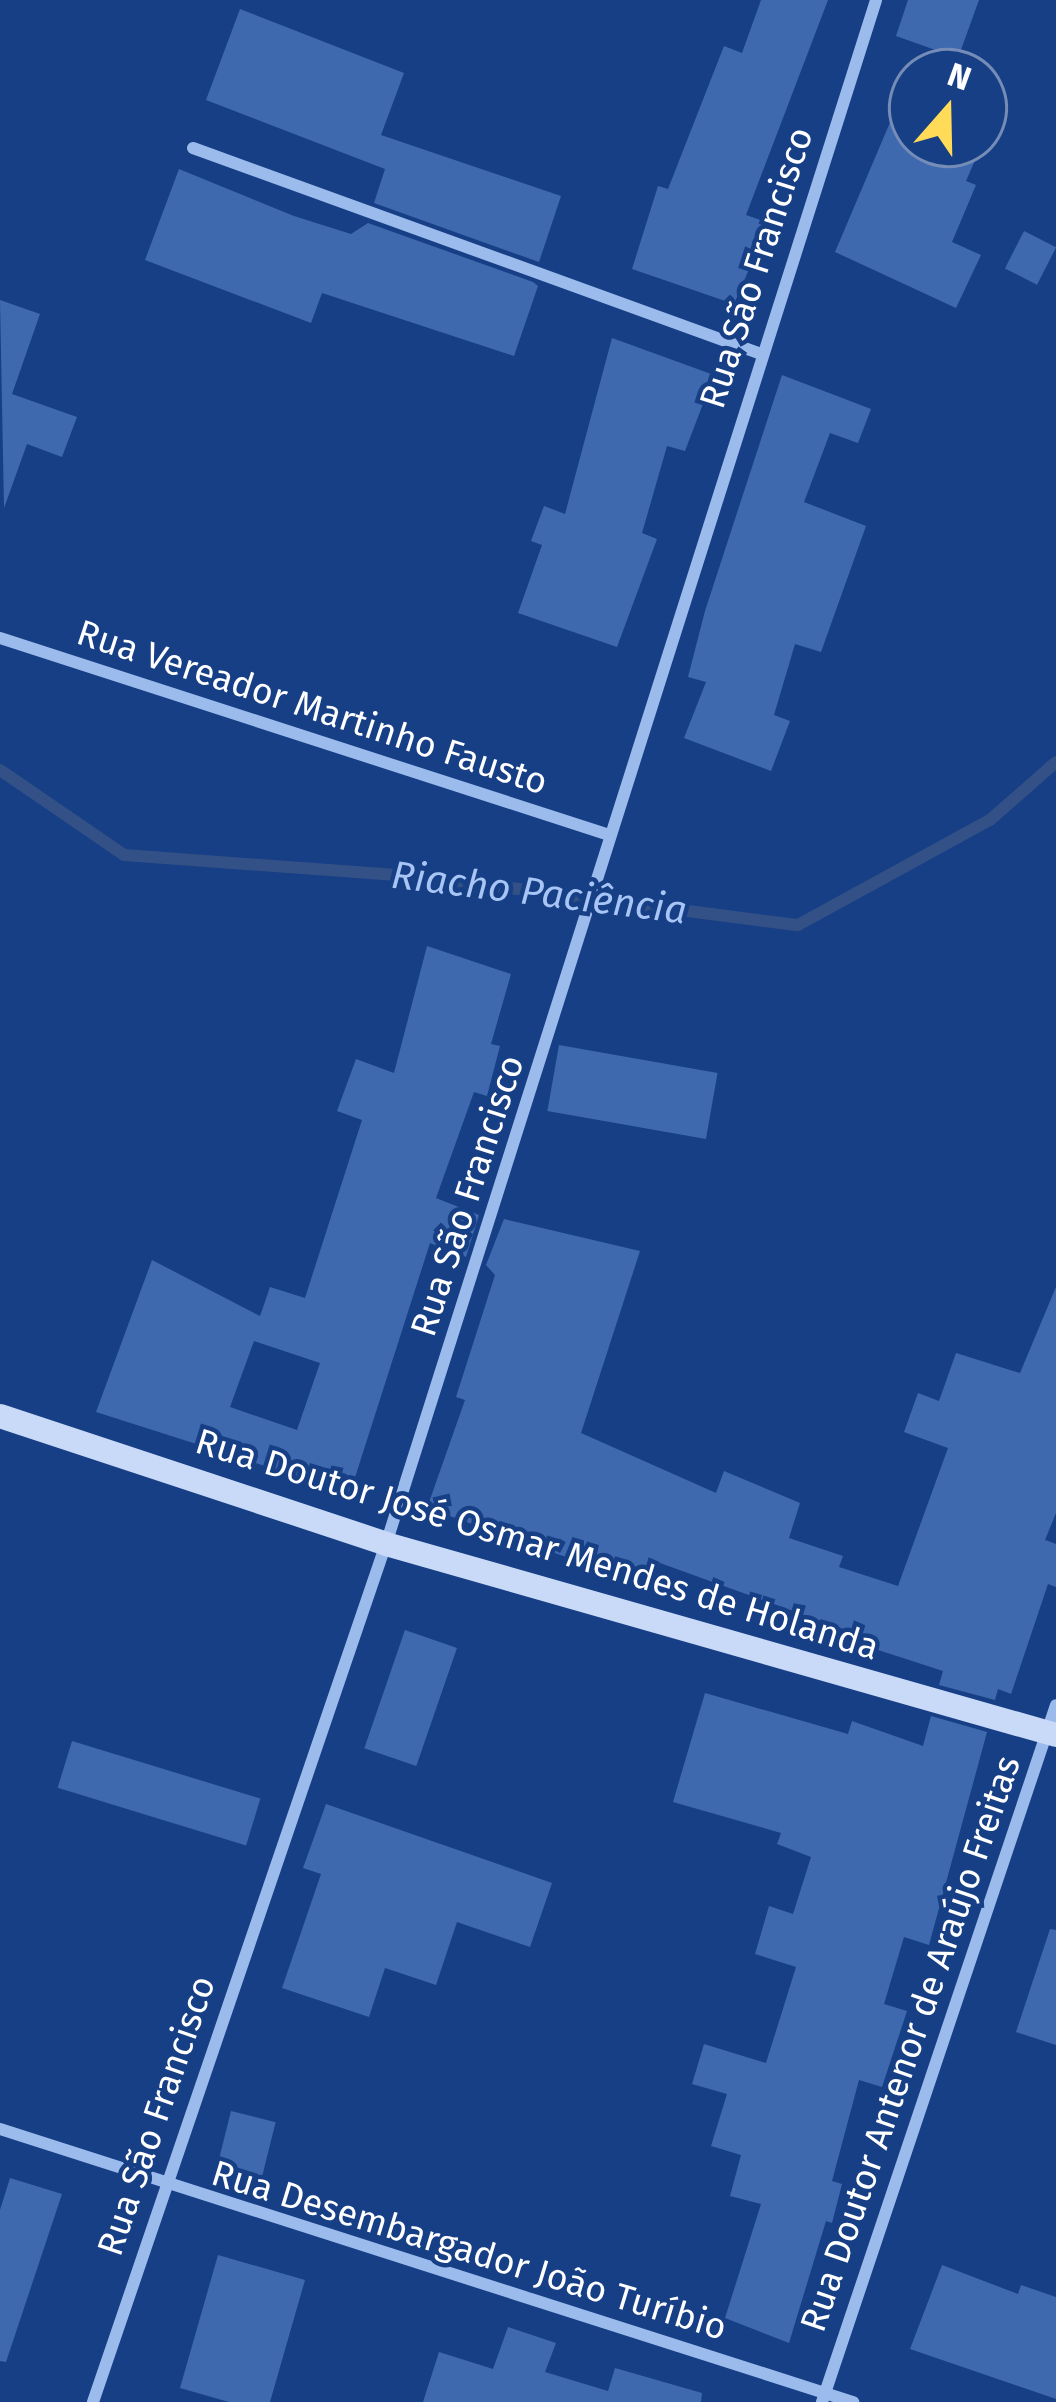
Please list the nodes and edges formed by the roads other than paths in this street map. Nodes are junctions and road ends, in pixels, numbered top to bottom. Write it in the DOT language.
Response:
graph roads {
  1 [pos="876,0"];
  2 [pos="194,148"];
  3 [pos="761,354"];
  4 [pos="0,638"];
  5 [pos="606,834"];
  6 [pos="0,1416"];
  7 [pos="386,1544"];
  8 [pos="1056,1705"];
  9 [pos="1052,1734"];
  10 [pos="0,2129"];
  11 [pos="164,2187"];
  12 [pos="824,2397"];
  13 [pos="93,2402"];
  14 [pos="853,2402"];
  1 -- 3 [label="street, Rua São Francisco"];
  2 -- 3 [label="street"];
  3 -- 5 [label="street, Rua São Francisco"];
  4 -- 5 [label="street, Rua Vereador Martinho Fausto"];
  5 -- 7 [label="street, Rua São Francisco"];
  6 -- 7 [label="street, Rua Doutor José Osmar Mendes de Holanda"];
  7 -- 9 [label="street, Rua Doutor José Osmar Mendes de Holanda"];
  7 -- 11 [label="street, Rua São Francisco"];
  8 -- 9 [label="street, Rua Doutor Antenor de Araújo Freitas"];
  9 -- 12 [label="street, Rua Doutor Antenor de Araújo Freitas"];
  10 -- 11 [label="street, Rua Desembargador João Turíbio"];
  11 -- 12 [label="street, Rua Desembargador João Turíbio"];
  11 -- 13 [label="street, Rua São Francisco"];
  12 -- 14 [label="street, Rua Desembargador João Turíbio"];
}
